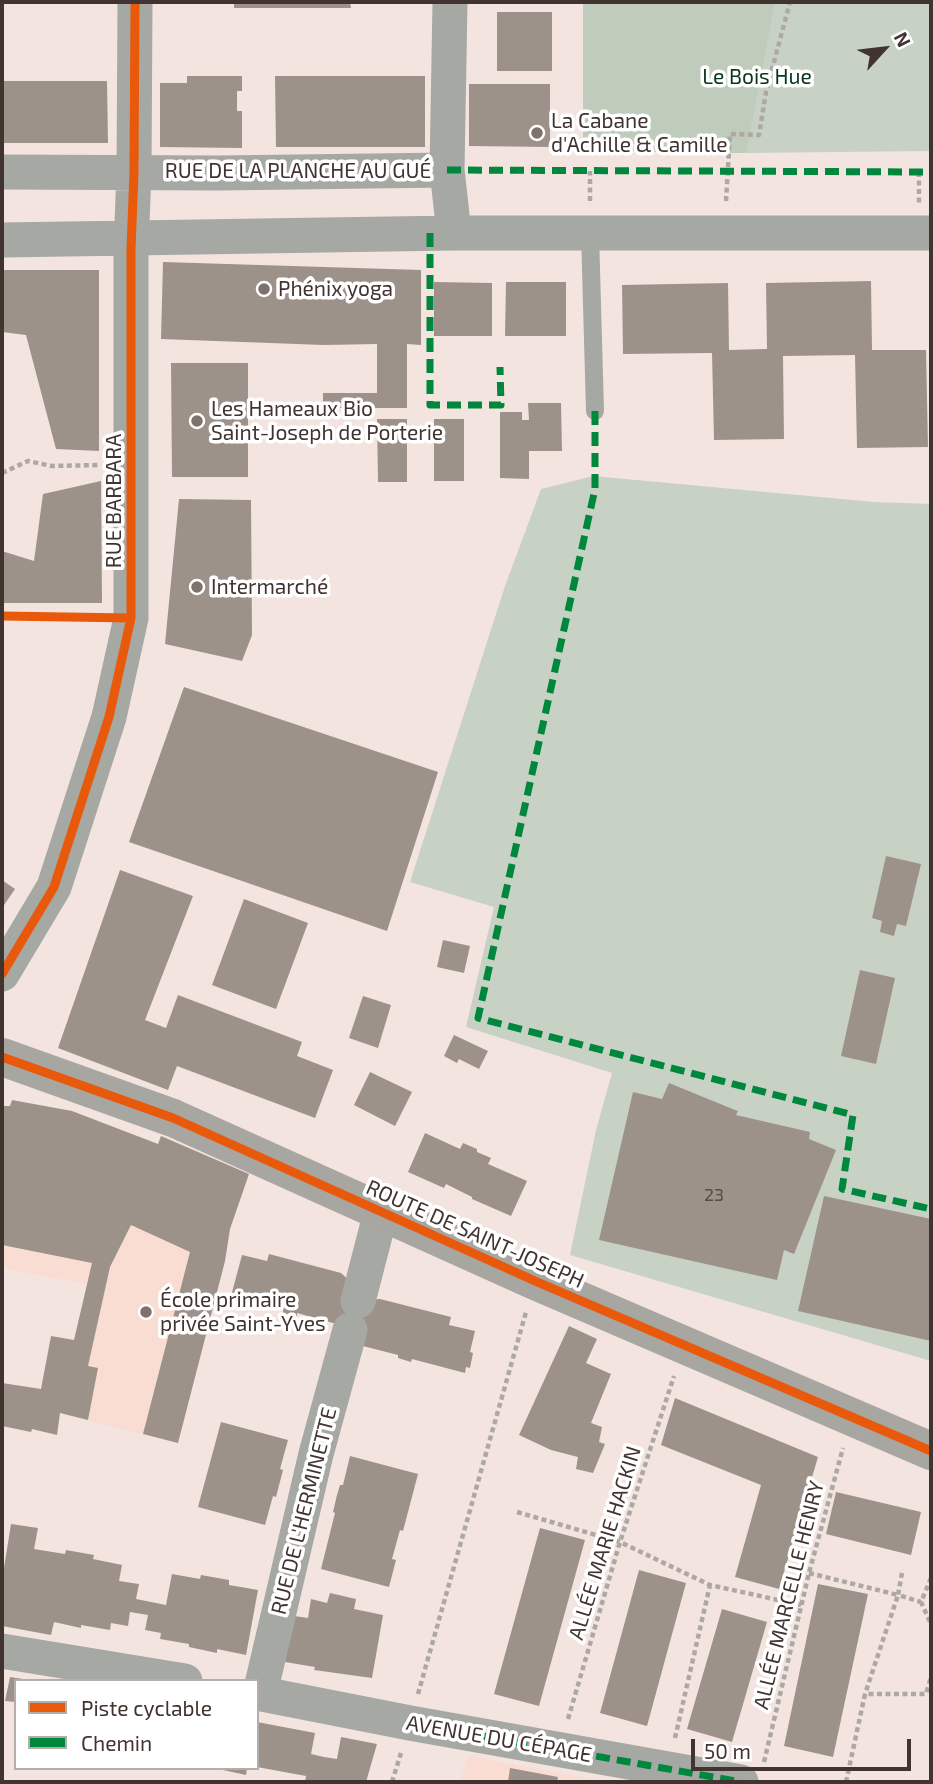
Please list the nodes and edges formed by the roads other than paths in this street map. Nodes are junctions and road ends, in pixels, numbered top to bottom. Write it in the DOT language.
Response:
graph roads {
  1 [pos="135,2"];
  2 [pos="450,2"];
  3 [pos="447,170"];
  4 [pos="2,172"];
  5 [pos="134,172"];
  6 [pos="454,233"];
  7 [pos="590,233"];
  8 [pos="931,233"];
  9 [pos="131,237"];
  10 [pos="2,240"];
  11 [pos="595,411"];
  12 [pos="2,974"];
  13 [pos="2,1057"];
  14 [pos="381,1212"];
  15 [pos="931,1451"];
  16 [pos="2,1651"];
  17 [pos="173,1679"];
  18 [pos="259,1689"];
  19 [pos="259,1693"];
  20 [pos="752,1775"];
  1 -- 5 [label="street, RUE BARBARA"];
  2 -- 3 [label="street"];
  3 -- 5 [label="street, RUE DE LA PLANCHE AU GUÉ"];
  3 -- 6 [label="street, RUE DE LA PLANCHE AU GUÉ"];
  4 -- 5 [label="street, RUE DE LA PLANCHE AU GUÉ"];
  5 -- 9 [label="street, RUE BARBARA"];
  6 -- 7 [label="street"];
  6 -- 9 [label="street"];
  7 -- 8 [label="street"];
  7 -- 11 [label="lane"];
  9 -- 10 [label="street"];
  9 -- 12 [label="street, RUE BARBARA"];
  13 -- 14 [label="street, ROUTE DE SAINT-JOSEPH"];
  14 -- 15 [label="street, ROUTE DE SAINT-JOSEPH"];
  14 -- 18 [label="street, RUE DE L'HERMINETTE"];
  16 -- 17 [label="street"];
  19 -- 20 [label="street, AVENUE DU CÉPAGE"];
}
